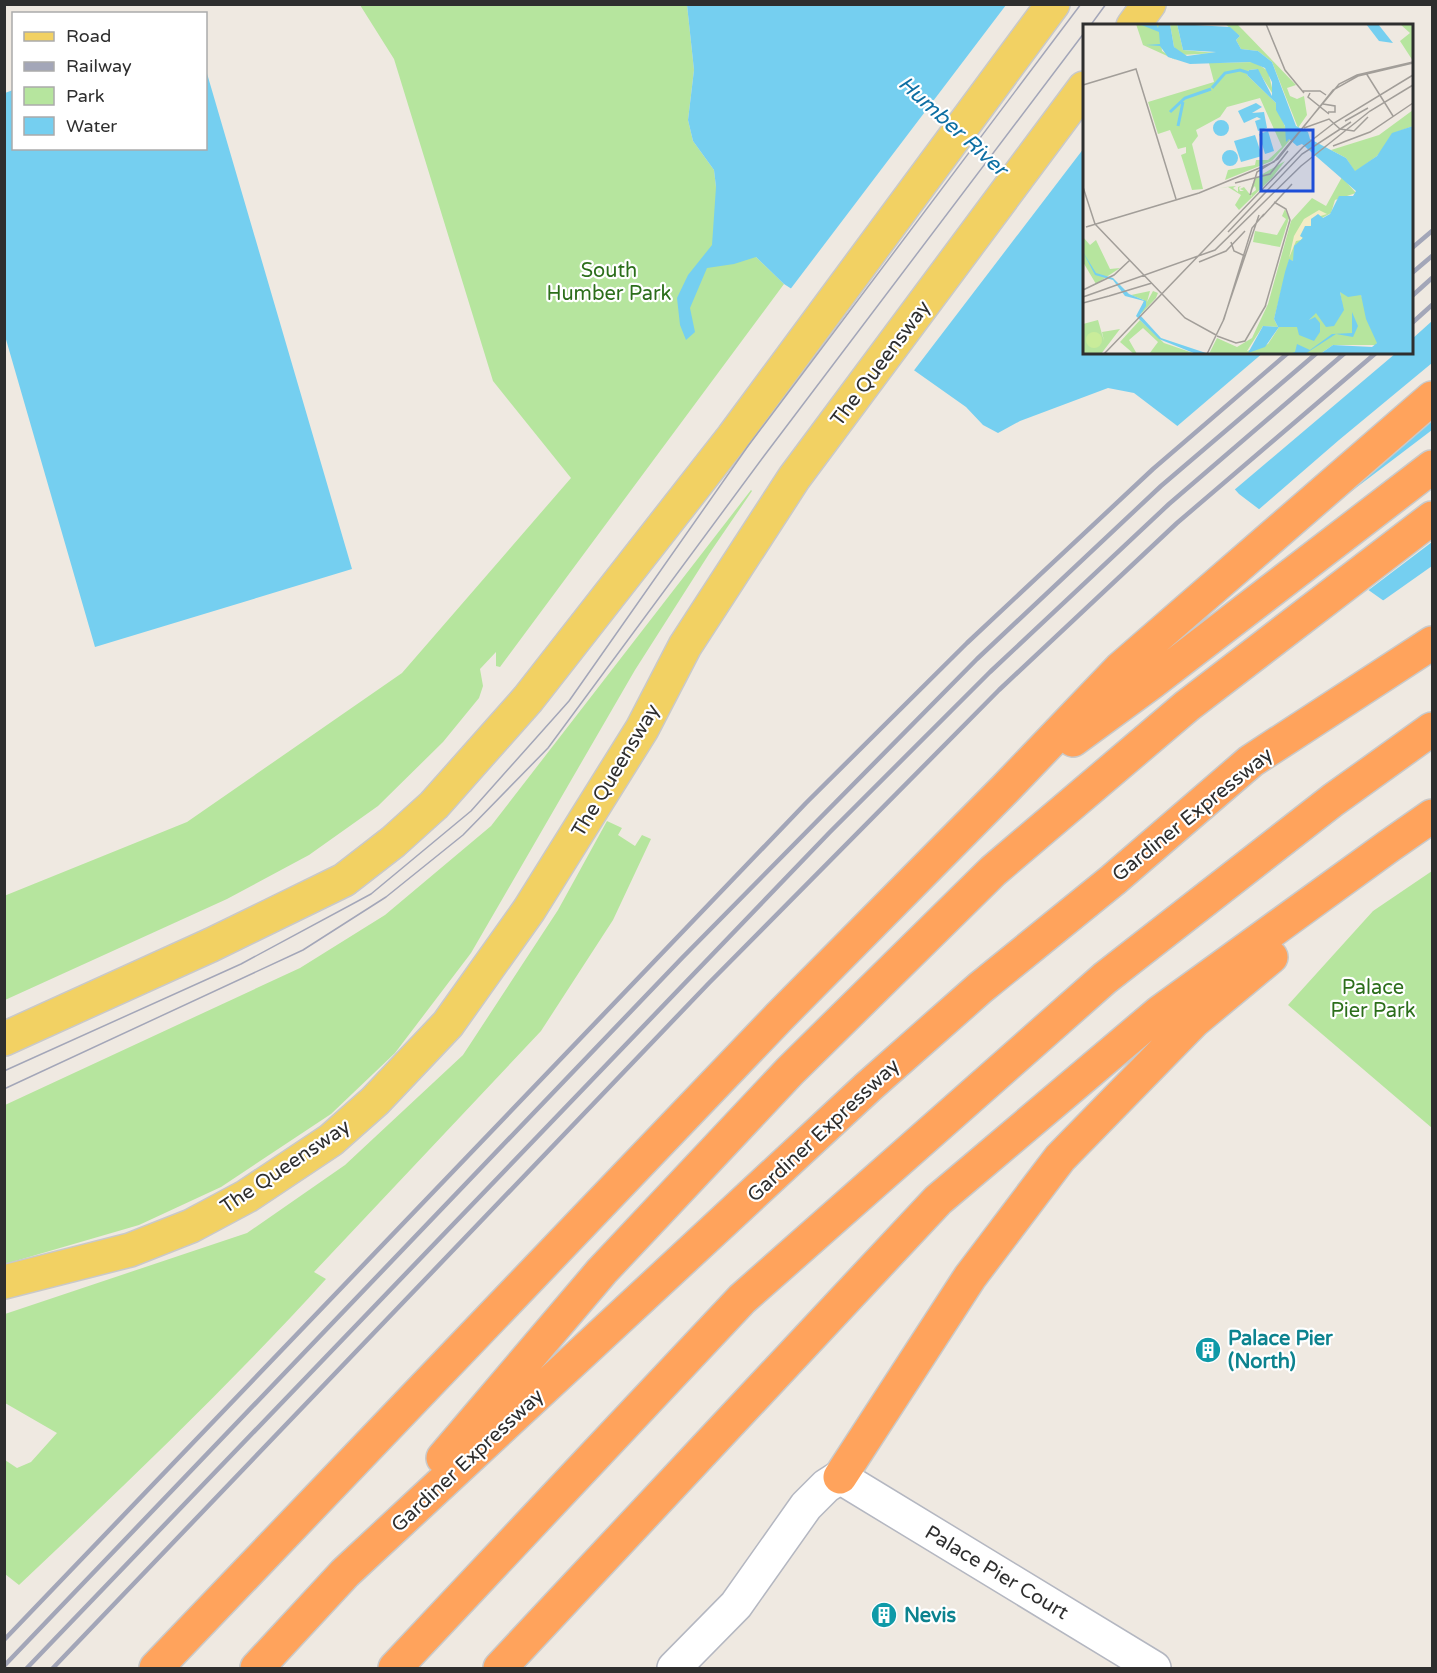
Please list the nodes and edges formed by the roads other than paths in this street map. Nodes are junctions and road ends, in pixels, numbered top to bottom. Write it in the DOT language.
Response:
graph roads {
  1 [pos="1053,4"];
  2 [pos="1149,4"];
  3 [pos="1134,24"];
  4 [pos="1083,89"];
  5 [pos="1432,398"];
  6 [pos="1432,467"];
  7 [pos="1432,518"];
  8 [pos="1432,643"];
  9 [pos="1432,729"];
  10 [pos="1005,789"];
  11 [pos="1432,816"];
  12 [pos="1350,874"];
  13 [pos="4,1039"];
  14 [pos="4,1282"];
  15 [pos="840,1477"];
  16 [pos="345,1574"];
  17 [pos="156,1668"];
  18 [pos="257,1668"];
  19 [pos="395,1668"];
  20 [pos="500,1668"];
  21 [pos="674,1668"];
  22 [pos="1154,1668"];
  1 -- 13 [label="main road"];
  2 -- 3 [label="main road"];
  4 -- 14 [label="main road, The Queensway"];
  5 -- 10 [label="highway"];
  6 -- 10 [label="highway"];
  7 -- 16 [label="highway"];
  8 -- 16 [label="highway, Gardiner Expressway"];
  9 -- 19 [label="highway"];
  10 -- 17 [label="highway"];
  11 -- 12 [label="highway"];
  12 -- 15 [label="highway"];
  12 -- 20 [label="highway"];
  15 -- 21 [label="street"];
  15 -- 22 [label="street, Palace Pier Court"];
  16 -- 18 [label="highway, Gardiner Expressway"];
}
